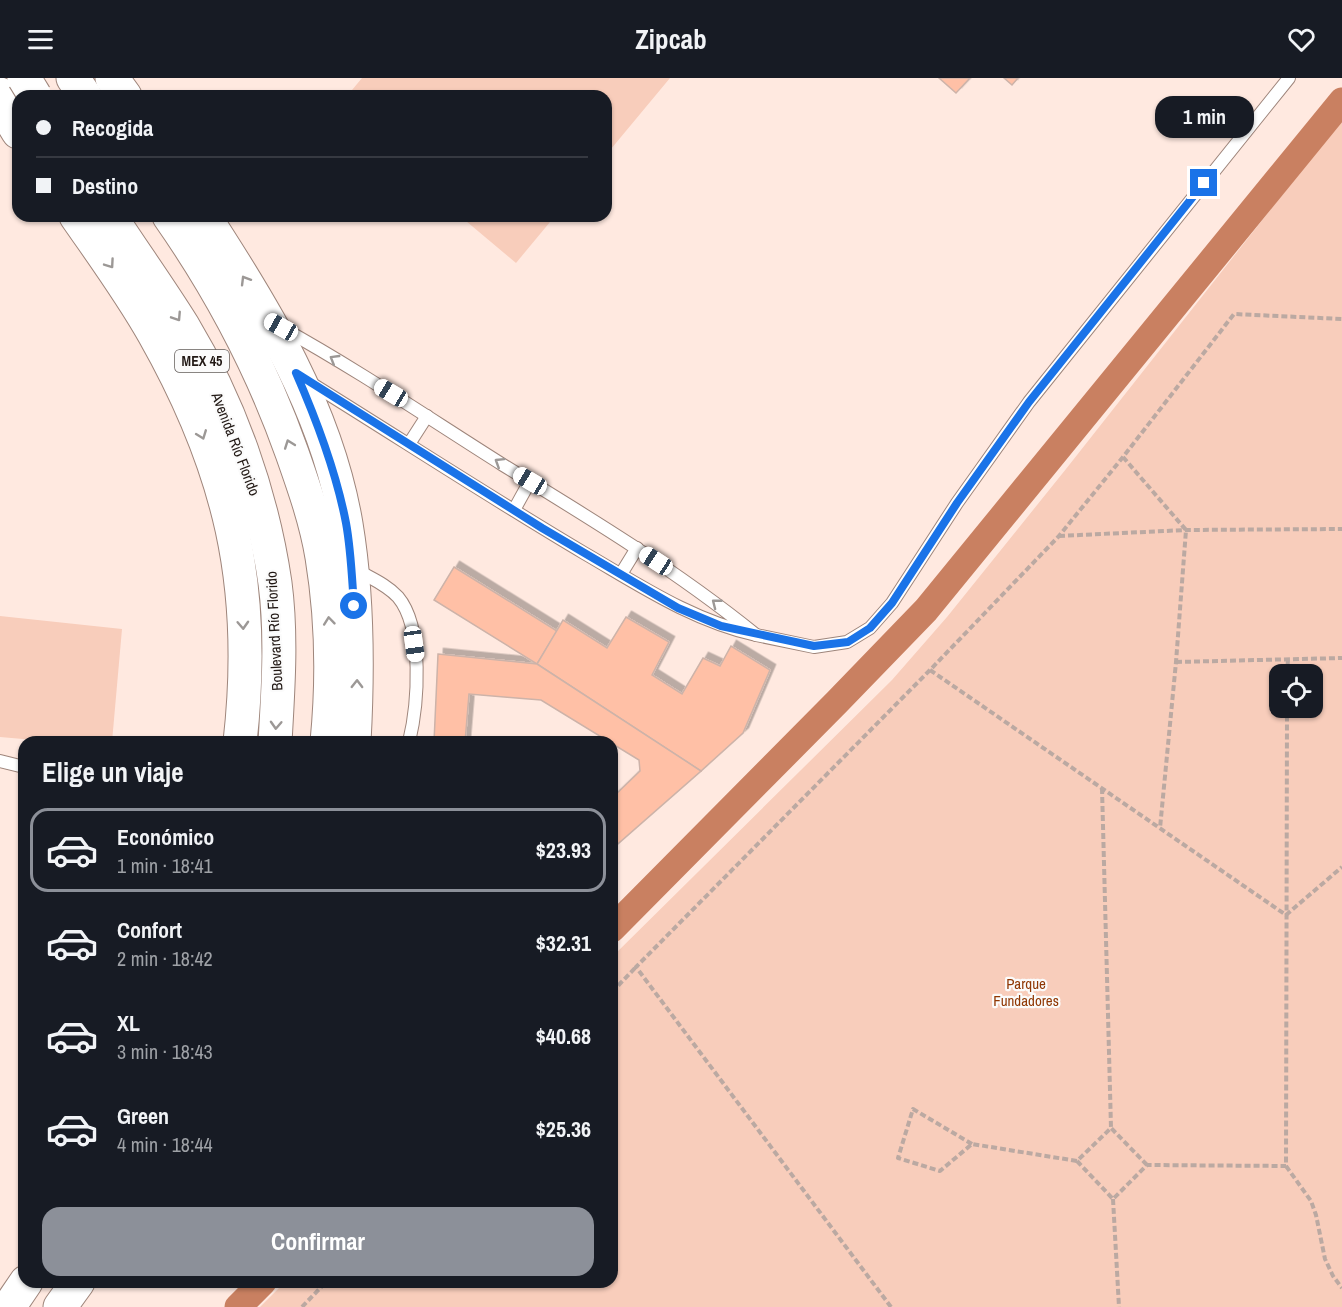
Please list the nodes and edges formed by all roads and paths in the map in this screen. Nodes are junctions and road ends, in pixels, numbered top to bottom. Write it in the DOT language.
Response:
graph roads {
  1 [pos="1289,78"];
  2 [pos="0,93"];
  3 [pos="12,122"];
  4 [pos="80,222"];
  5 [pos="114,222"];
  6 [pos="173,222"];
  7 [pos="208,222"];
  8 [pos="1342,319"];
  9 [pos="270,321"];
  10 [pos="296,373"];
  11 [pos="427,416"];
  12 [pos="410,444"];
  13 [pos="1123,457"];
  14 [pos="530,481"];
  15 [pos="514,510"];
  16 [pos="263,520"];
  17 [pos="1342,529"];
  18 [pos="1186,530"];
  19 [pos="1059,536"];
  20 [pos="636,548"];
  21 [pos="351,567"];
  22 [pos="621,574"];
  23 [pos="756,635"];
  24 [pos="1342,658"];
  25 [pos="1288,659"];
  26 [pos="1176,662"];
  27 [pos="1288,664"];
  28 [pos="930,670"];
  29 [pos="1287,718"];
  30 [pos="241,736"];
  31 [pos="275,736"];
  32 [pos="328,736"];
  33 [pos="354,736"];
  34 [pos="410,736"];
  35 [pos="0,761"];
  36 [pos="18,766"];
  37 [pos="1102,788"];
  38 [pos="1160,828"];
  39 [pos="1342,867"];
  40 [pos="1287,915"];
  41 [pos="636,967"];
  42 [pos="618,986"];
  43 [pos="1111,1128"];
  44 [pos="972,1144"];
  45 [pos="1077,1161"];
  46 [pos="1147,1165"];
  47 [pos="1286,1166"];
  48 [pos="1113,1198"];
  49 [pos="22,1288"];
  50 [pos="320,1288"];
  51 [pos="1342,1288"];
  52 [pos="9,1307"];
  53 [pos="302,1307"];
  54 [pos="891,1307"];
  55 [pos="1119,1307"];
  1 -- 23 [label="lane"];
  2 -- 3 [label="main road"];
  4 -- 30 [label="main road, one-way"];
  5 -- 16 [label="main road, Avenida Río Florido / MEX 45, one-way"];
  32 -- 6 [label="main road, MEX 45, one-way"];
  9 -- 7 [label="main road, one-way"];
  8 -- 13 [label="path"];
  9 -- 10 [label="main road"];
  11 -- 9 [label="lane, one-way"];
  10 -- 12 [label="lane"];
  10 -- 21 [label="main road"];
  11 -- 12 [label="lane"];
  14 -- 11 [label="lane, one-way"];
  12 -- 15 [label="lane"];
  13 -- 18 [label="path"];
  13 -- 19 [label="path"];
  14 -- 15 [label="lane"];
  14 -- 20 [label="lane"];
  15 -- 22 [label="lane"];
  16 -- 31 [label="main road, Boulevard Río Florido / MEX 45, one-way"];
  17 -- 18 [label="path"];
  18 -- 19 [label="path"];
  18 -- 26 [label="path"];
  19 -- 28 [label="path"];
  20 -- 22 [label="lane"];
  23 -- 20 [label="lane, one-way"];
  33 -- 21 [label="main road, one-way"];
  21 -- 34 [label="lane"];
  22 -- 23 [label="lane"];
  24 -- 25 [label="path"];
  25 -- 26 [label="path"];
  25 -- 27 [label="path"];
  26 -- 38 [label="path"];
  28 -- 37 [label="path"];
  28 -- 41 [label="path"];
  29 -- 40 [label="path"];
  35 -- 36 [label="lane"];
  37 -- 38 [label="path"];
  37 -- 43 [label="path"];
  38 -- 40 [label="path"];
  39 -- 40 [label="path"];
  40 -- 47 [label="path"];
  41 -- 42 [label="path"];
  41 -- 54 [label="path"];
  43 -- 45 [label="path"];
  43 -- 46 [label="path"];
  44 -- 44 [label="path"];
  44 -- 45 [label="path"];
  45 -- 48 [label="path"];
  46 -- 47 [label="path"];
  46 -- 48 [label="path"];
  47 -- 51 [label="path"];
  48 -- 55 [label="path"];
  49 -- 52 [label="main road"];
  50 -- 53 [label="path"];
}
